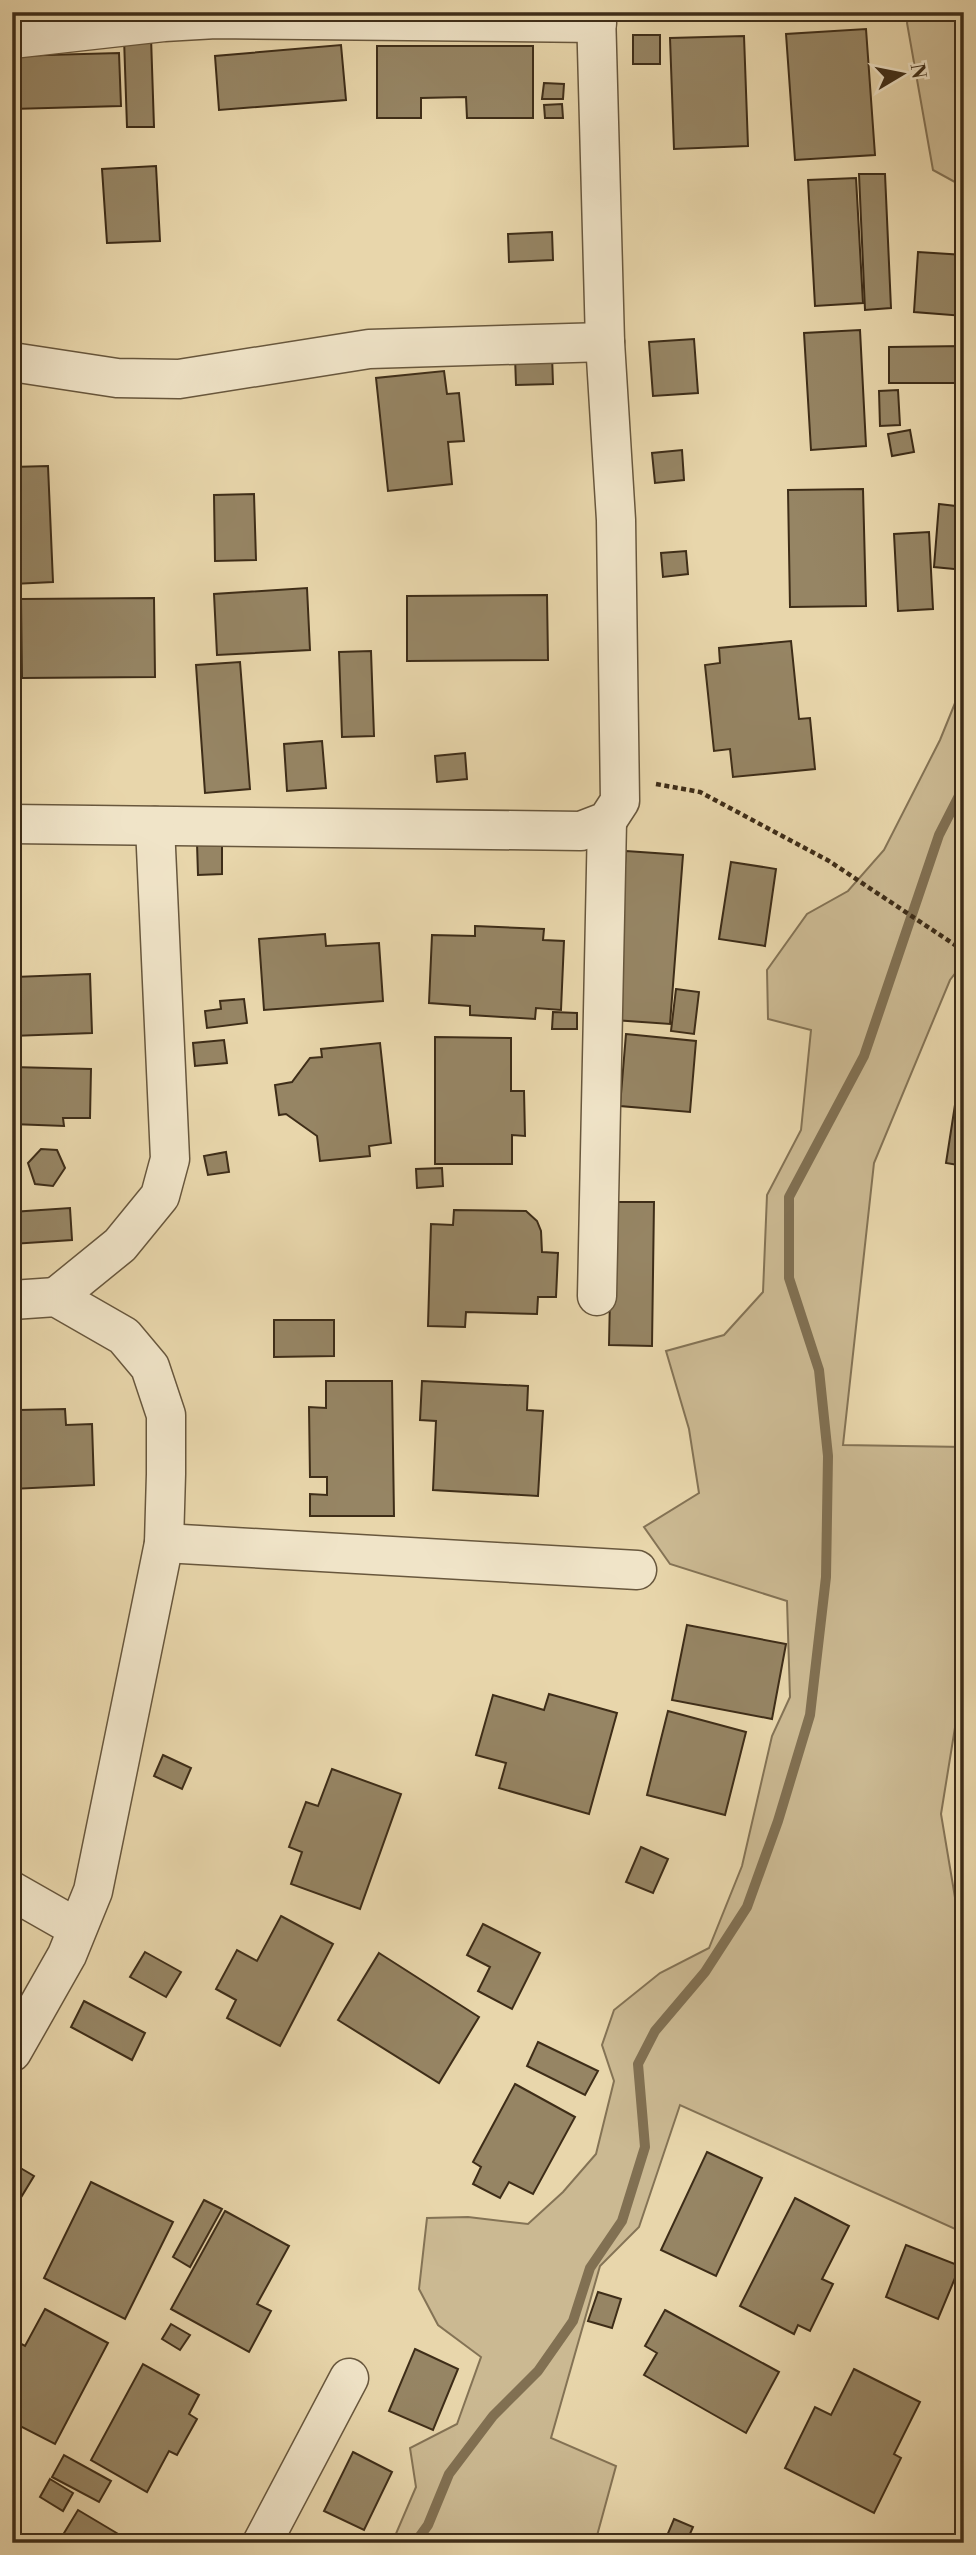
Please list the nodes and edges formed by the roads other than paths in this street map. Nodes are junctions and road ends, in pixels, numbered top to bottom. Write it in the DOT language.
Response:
graph roads {
  1 [pos="597,18"];
  2 [pos="12,39"];
  3 [pos="606,342"];
  4 [pos="12,362"];
  5 [pos="607,821"];
  6 [pos="12,824"];
  7 [pos="156,826"];
  8 [pos="597,1296"];
  9 [pos="56,1297"];
  10 [pos="12,1300"];
  11 [pos="163,1543"];
  12 [pos="637,1570"];
  13 [pos="12,1891"];
  14 [pos="77,1928"];
  15 [pos="12,2052"];
  16 [pos="349,2378"];
  17 [pos="262,2543"];
  1 -- 2 [label="street"];
  1 -- 3 [label="street"];
  3 -- 4 [label="street"];
  3 -- 5 [label="street"];
  5 -- 7 [label="street"];
  5 -- 8 [label="street"];
  6 -- 7 [label="street"];
  7 -- 9 [label="street"];
  9 -- 10 [label="street"];
  9 -- 11 [label="street"];
  11 -- 12 [label="street"];
  11 -- 14 [label="street"];
  13 -- 14 [label="street"];
  14 -- 15 [label="street"];
  16 -- 17 [label="street"];
}
